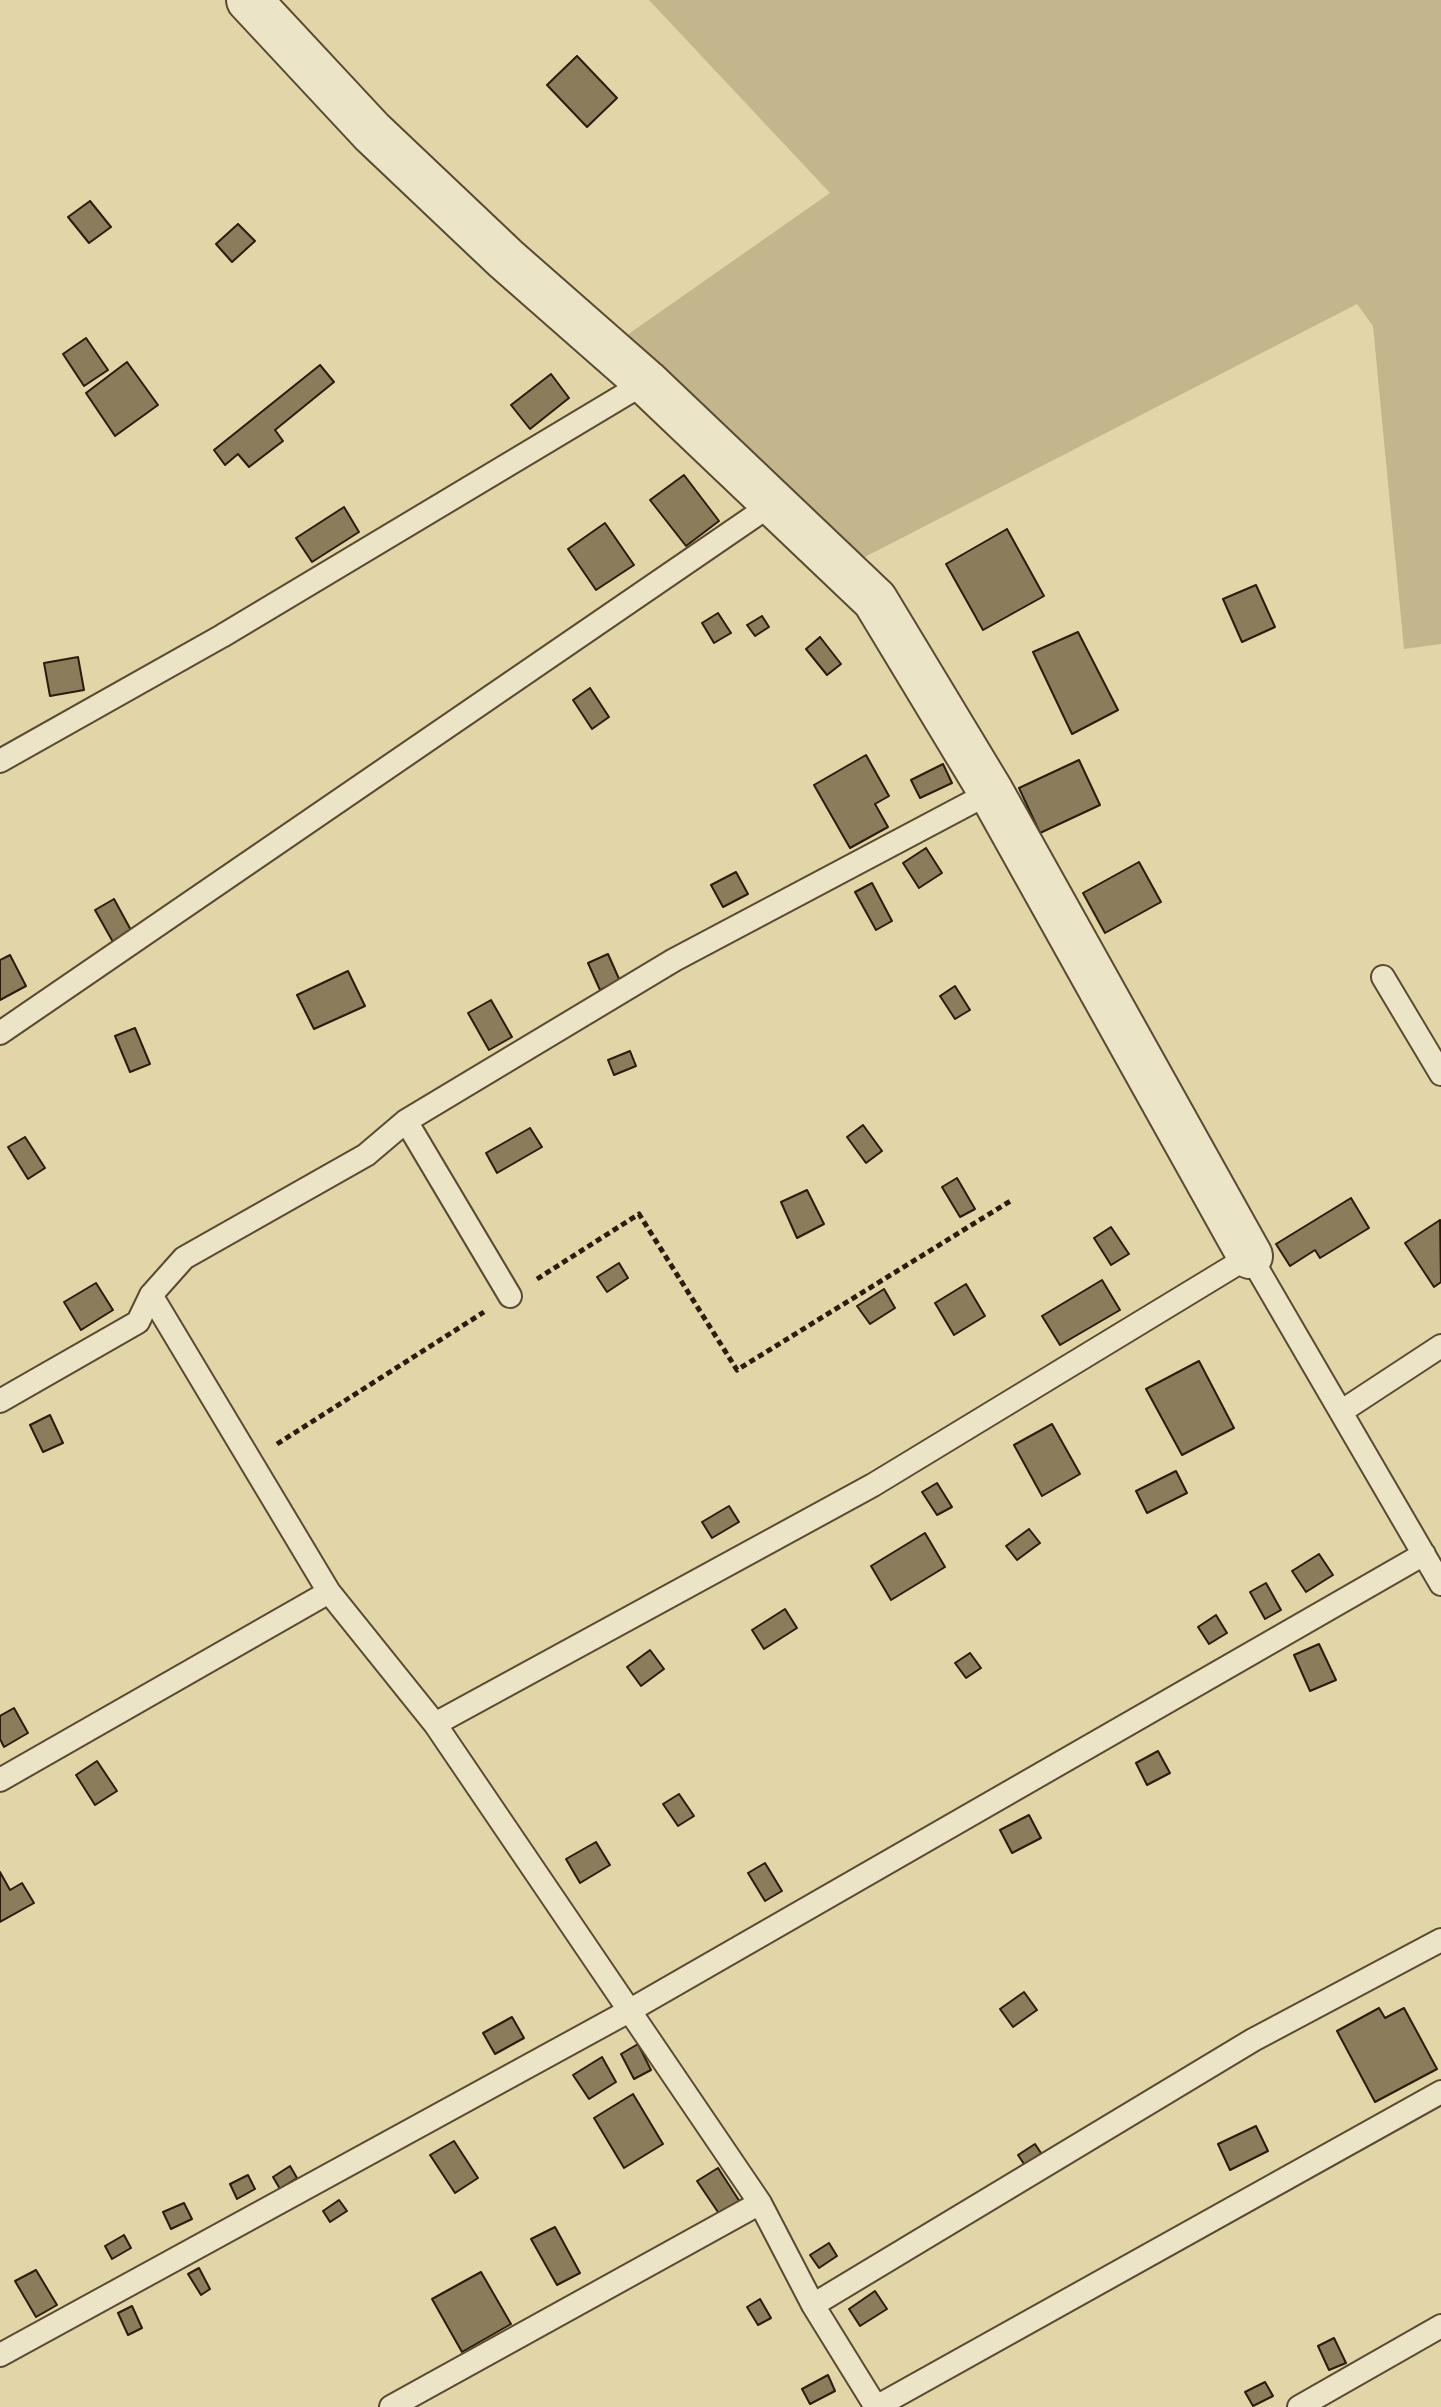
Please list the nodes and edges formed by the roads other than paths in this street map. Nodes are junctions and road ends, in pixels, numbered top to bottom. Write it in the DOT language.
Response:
graph roads {
  1 [pos="249,0"];
  2 [pos="646,382"];
  3 [pos="775,502"];
  4 [pos="0,761"];
  5 [pos="991,792"];
  6 [pos="1383,977"];
  7 [pos="0,1033"];
  8 [pos="1441,1074"];
  9 [pos="406,1121"];
  10 [pos="1250,1256"];
  11 [pos="151,1295"];
  12 [pos="510,1296"];
  13 [pos="1441,1346"];
  14 [pos="0,1401"];
  15 [pos="1342,1411"];
  16 [pos="1424,1554"];
  17 [pos="1441,1584"];
  18 [pos="329,1592"];
  19 [pos="435,1724"];
  20 [pos="0,1780"];
  21 [pos="1441,1940"];
  22 [pos="627,2012"];
  23 [pos="1441,2092"];
  24 [pos="760,2203"];
  25 [pos="813,2305"];
  26 [pos="1441,2326"];
  27 [pos="0,2355"];
  28 [pos="391,2407"];
  29 [pos="1299,2407"];
  1 -- 2 [label="street"];
  2 -- 3 [label="street"];
  2 -- 4 [label="lane"];
  3 -- 5 [label="street"];
  3 -- 7 [label="lane"];
  5 -- 9 [label="lane"];
  5 -- 10 [label="street"];
  6 -- 8 [label="lane"];
  9 -- 11 [label="lane"];
  9 -- 12 [label="lane"];
  10 -- 15 [label="lane"];
  10 -- 19 [label="lane"];
  11 -- 14 [label="lane"];
  11 -- 18 [label="lane"];
  13 -- 15 [label="lane"];
  15 -- 16 [label="lane"];
  16 -- 17 [label="lane"];
  16 -- 22 [label="lane"];
  18 -- 19 [label="lane"];
  18 -- 20 [label="lane"];
  19 -- 22 [label="lane"];
  21 -- 25 [label="lane"];
  22 -- 24 [label="lane"];
  22 -- 27 [label="lane"];
  23 -- 25 [label="lane"];
  24 -- 25 [label="lane"];
  24 -- 28 [label="lane"];
  26 -- 29 [label="lane"];
}
